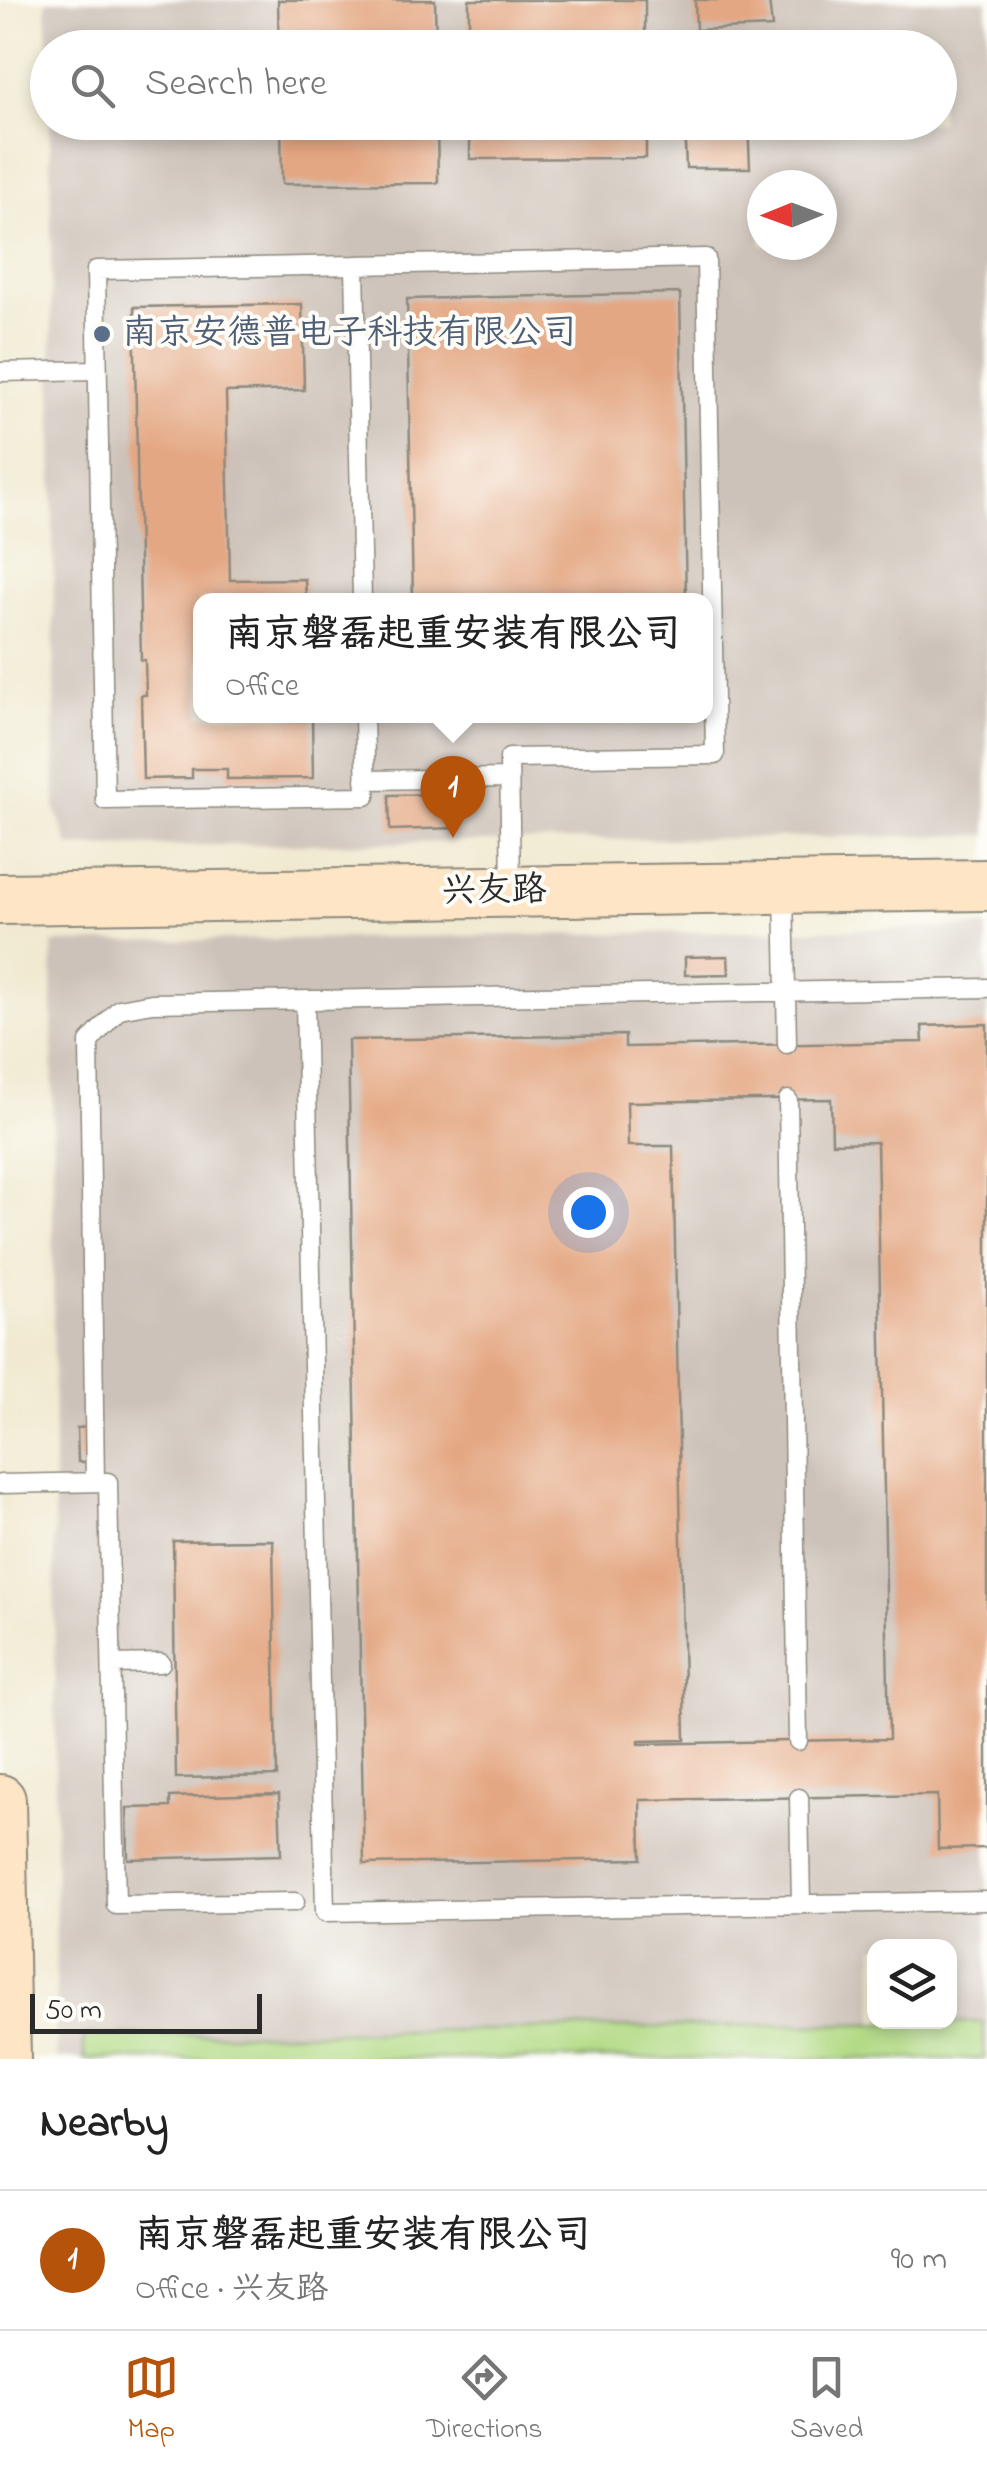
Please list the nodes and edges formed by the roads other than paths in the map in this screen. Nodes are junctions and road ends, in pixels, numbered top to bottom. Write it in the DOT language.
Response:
graph roads {
  1 [pos="356,265"];
  2 [pos="97,370"];
  3 [pos="0,372"];
  4 [pos="362,593"];
  5 [pos="713,593"];
  6 [pos="713,606"];
  7 [pos="364,723"];
  8 [pos="509,778"];
  9 [pos="366,780"];
  10 [pos="987,885"];
  11 [pos="784,888"];
  12 [pos="511,892"];
  13 [pos="0,899"];
  14 [pos="987,988"];
  15 [pos="786,992"];
  16 [pos="305,1001"];
  17 [pos="787,1044"];
  18 [pos="788,1100"];
  19 [pos="94,1482"];
  20 [pos="0,1484"];
  21 [pos="161,1663"];
  22 [pos="112,1664"];
  23 [pos="798,1741"];
  24 [pos="799,1798"];
  25 [pos="0,1800"];
  26 [pos="987,1900"];
  27 [pos="295,1902"];
  28 [pos="801,1904"];
  29 [pos="4,2059"];
  1 -- 2 [label="lane"];
  1 -- 4 [label="lane"];
  1 -- 5 [label="lane"];
  2 -- 3 [label="lane"];
  2 -- 9 [label="lane"];
  6 -- 8 [label="lane"];
  7 -- 9 [label="lane"];
  8 -- 9 [label="lane"];
  8 -- 12 [label="lane"];
  10 -- 11 [label="street, 兴友路"];
  11 -- 12 [label="street, 兴友路"];
  11 -- 15 [label="lane"];
  12 -- 13 [label="street, 兴友路"];
  14 -- 15 [label="lane"];
  15 -- 16 [label="lane"];
  15 -- 17 [label="lane"];
  16 -- 19 [label="lane"];
  16 -- 28 [label="lane"];
  18 -- 23 [label="lane"];
  19 -- 20 [label="lane"];
  19 -- 22 [label="lane"];
  21 -- 22 [label="lane"];
  22 -- 27 [label="lane"];
  24 -- 28 [label="lane"];
  25 -- 29 [label="street"];
  26 -- 28 [label="lane"];
}
